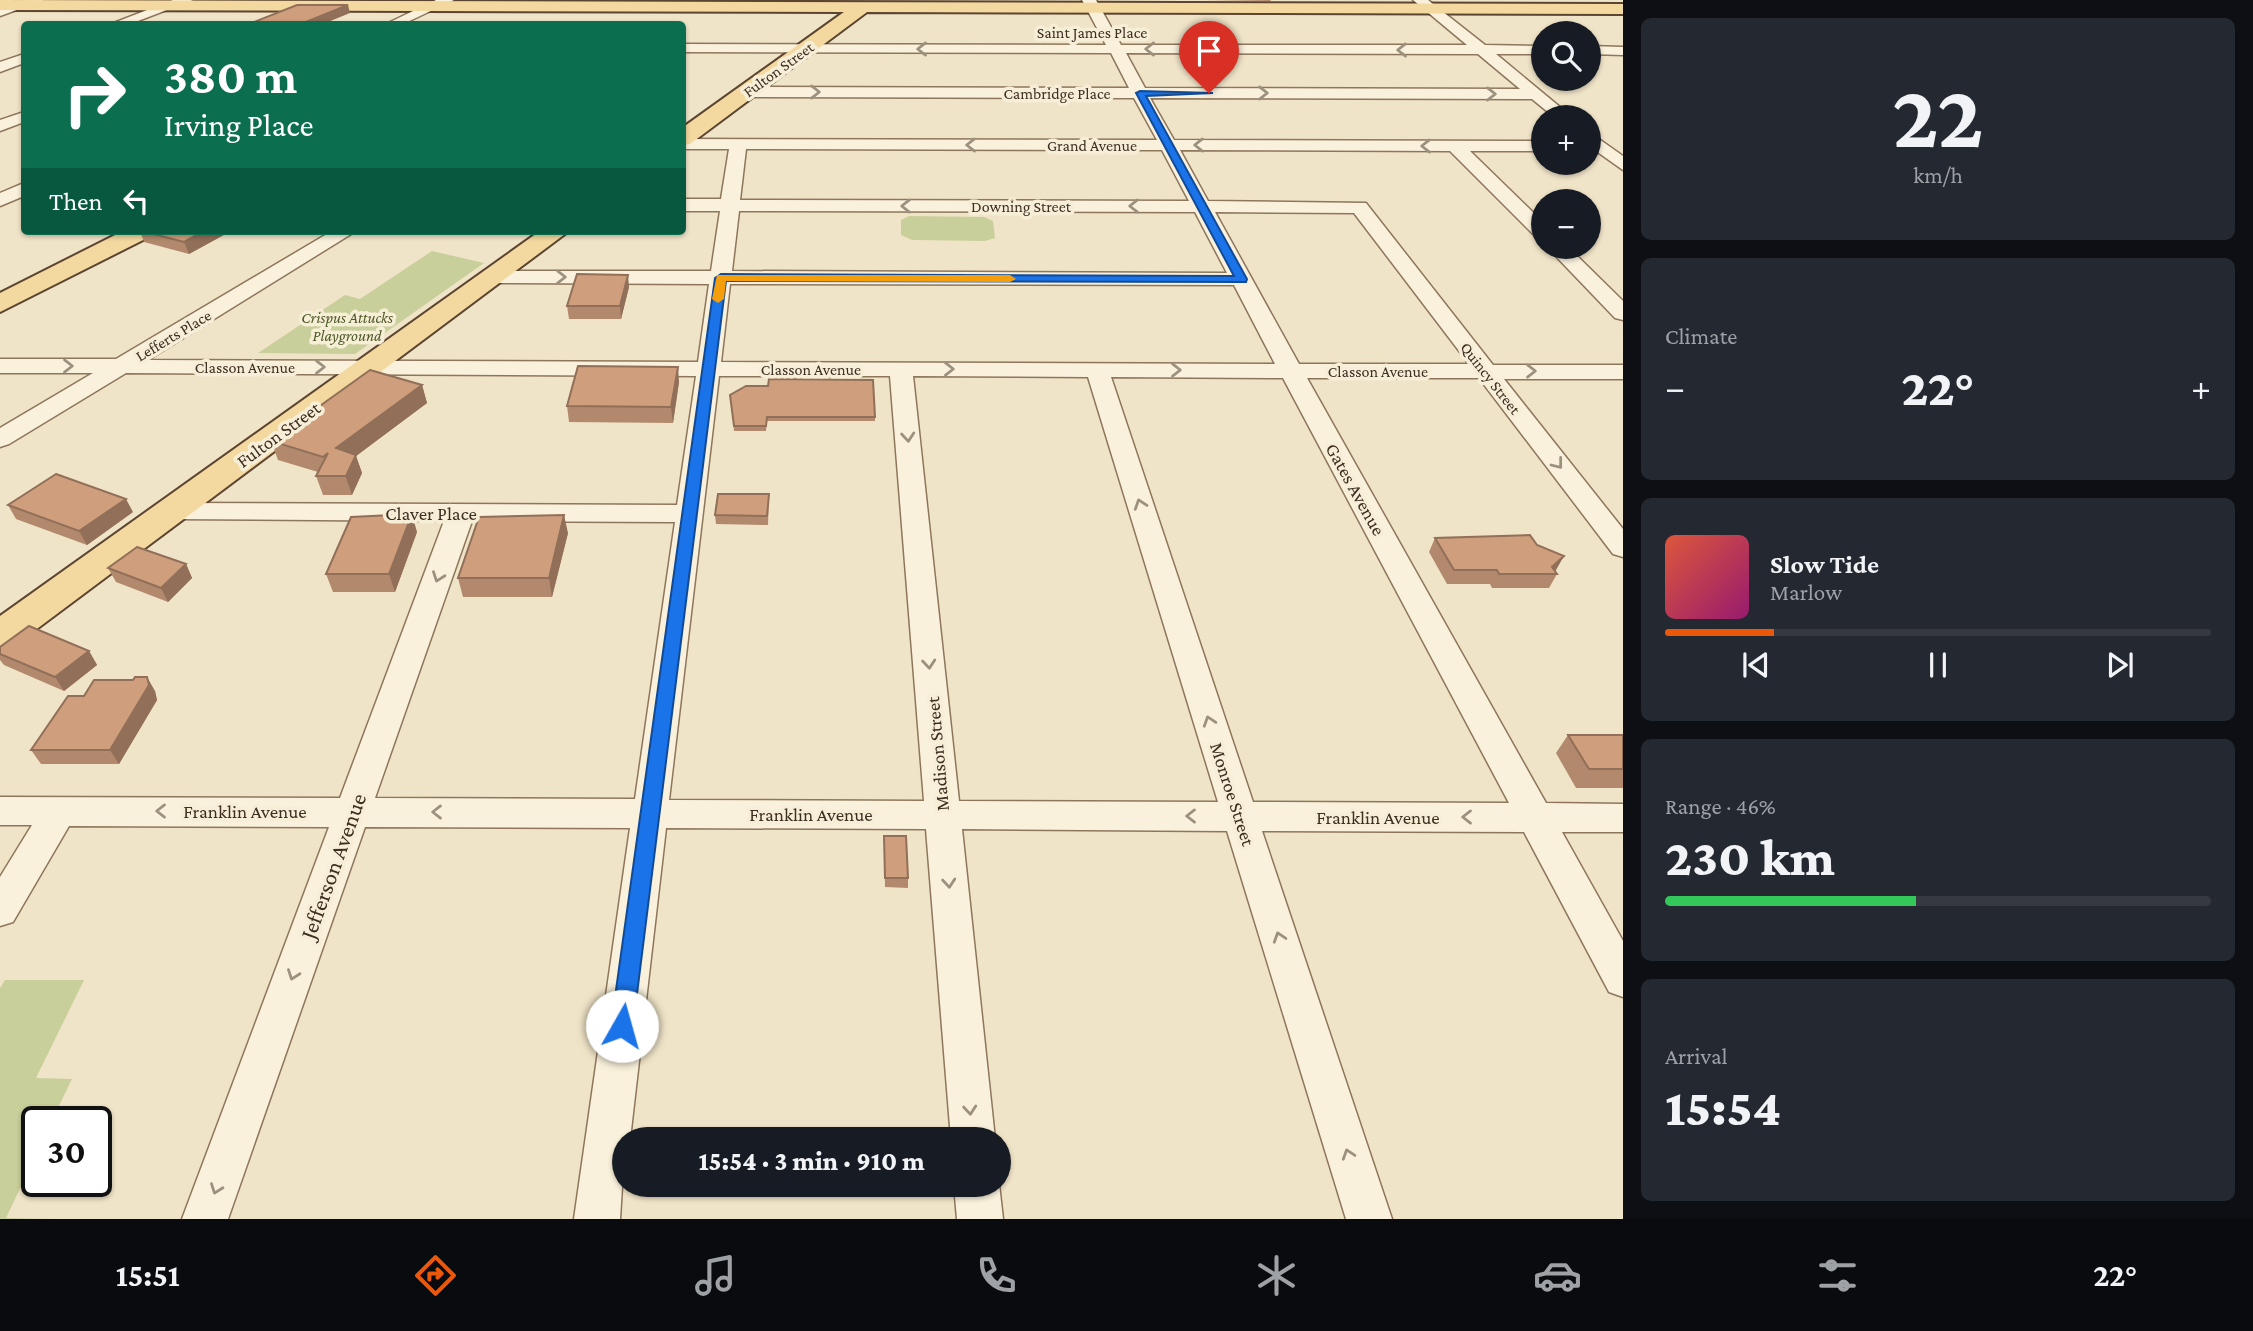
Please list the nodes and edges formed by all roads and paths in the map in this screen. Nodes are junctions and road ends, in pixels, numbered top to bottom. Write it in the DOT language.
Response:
graph roads {
  1 [pos="29,3"];
  2 [pos="179,3"];
  3 [pos="310,3"];
  4 [pos="440,3"];
  5 [pos="867,4"];
  6 [pos="1091,4"];
  7 [pos="1426,4"];
  8 [pos="0,5"];
  9 [pos="564,9"];
  10 [pos="1623,9"];
  11 [pos="0,12"];
  12 [pos="268,20"];
  13 [pos="127,21"];
  14 [pos="400,21"];
  15 [pos="530,21"];
  16 [pos="686,48"];
  17 [pos="806,48"];
  18 [pos="1116,49"];
  19 [pos="1482,50"];
  20 [pos="1531,50"];
  21 [pos="1601,51"];
  22 [pos="1605,51"];
  23 [pos="1623,51"];
  24 [pos="21,59"];
  25 [pos="1623,63"];
  26 [pos="0,68"];
  27 [pos="21,73"];
  28 [pos="747,92"];
  29 [pos="1140,93"];
  30 [pos="1536,94"];
  31 [pos="1549,105"];
  32 [pos="21,118"];
  33 [pos="0,126"];
  34 [pos="686,138"];
  35 [pos="686,141"];
  36 [pos="738,144"];
  37 [pos="1601,144"];
  38 [pos="1168,145"];
  39 [pos="1455,146"];
  40 [pos="1531,146"];
  41 [pos="1623,146"];
  42 [pos="1601,149"];
  43 [pos="1623,165"];
  44 [pos="21,190"];
  45 [pos="0,200"];
  46 [pos="686,205"];
  47 [pos="730,205"];
  48 [pos="1202,206"];
  49 [pos="1359,207"];
  50 [pos="1531,221"];
  51 [pos="103,235"];
  52 [pos="134,235"];
  53 [pos="339,235"];
  54 [pos="551,235"];
  55 [pos="1569,259"];
  56 [pos="493,277"];
  57 [pos="721,278"];
  58 [pos="1242,279"];
  59 [pos="0,287"];
  60 [pos="0,304"];
  61 [pos="1623,313"];
  62 [pos="0,366"];
  63 [pos="120,366"];
  64 [pos="370,367"];
  65 [pos="709,368"];
  66 [pos="901,369"];
  67 [pos="1097,370"];
  68 [pos="1291,370"];
  69 [pos="1486,371"];
  70 [pos="1623,372"];
  71 [pos="0,439"];
  72 [pos="172,511"];
  73 [pos="461,513"];
  74 [pos="690,514"];
  75 [pos="1623,548"];
  76 [pos="0,636"];
  77 [pos="0,811"];
  78 [pos="59,811"];
  79 [pos="352,812"];
  80 [pos="649,814"];
  81 [pos="943,815"];
  82 [pos="1240,817"];
  83 [pos="1535,818"];
  84 [pos="1623,818"];
  85 [pos="0,911"];
  86 [pos="1623,979"];
  87 [pos="972,1127"];
  88 [pos="978,1197"];
  89 [pos="205,1219"];
  90 [pos="597,1219"];
  91 [pos="980,1219"];
  92 [pos="1369,1219"];
  1 -- 2 [label="main road"];
  1 -- 8 [label="main road"];
  1 -- 11 [label="street"];
  2 -- 3 [label="main road"];
  2 -- 13 [label="street"];
  3 -- 4 [label="main road"];
  3 -- 12 [label="street"];
  4 -- 9 [label="main road"];
  4 -- 14 [label="street"];
  5 -- 6 [label="main road"];
  5 -- 9 [label="main road"];
  5 -- 17 [label="main road, Fulton Street"];
  6 -- 7 [label="main road"];
  6 -- 18 [label="street, Gates Avenue"];
  7 -- 10 [label="main road"];
  7 -- 19 [label="street"];
  9 -- 15 [label="main road"];
  16 -- 17 [label="street, Saint James Place"];
  18 -- 17 [label="street, Saint James Place, one-way"];
  17 -- 28 [label="main road, Fulton Street"];
  19 -- 18 [label="street, Saint James Place, one-way"];
  18 -- 29 [label="street, Gates Avenue"];
  19 -- 20 [label="street, Saint James Place"];
  19 -- 30 [label="street"];
  21 -- 22 [label="street"];
  22 -- 23 [label="street"];
  22 -- 25 [label="street"];
  24 -- 26 [label="street"];
  26 -- 27 [label="street"];
  28 -- 29 [label="street, Cambridge Place, one-way"];
  28 -- 34 [label="main road, Fulton Street"];
  29 -- 30 [label="street, Cambridge Place, one-way"];
  29 -- 38 [label="street, Gates Avenue"];
  30 -- 31 [label="street"];
  32 -- 33 [label="street"];
  35 -- 36 [label="street, Grand Avenue"];
  38 -- 36 [label="street, Grand Avenue, one-way"];
  36 -- 47 [label="street"];
  37 -- 41 [label="street"];
  39 -- 38 [label="street, Grand Avenue, one-way"];
  38 -- 48 [label="street, Gates Avenue"];
  39 -- 40 [label="street, Grand Avenue"];
  39 -- 50 [label="street"];
  42 -- 43 [label="street"];
  44 -- 45 [label="street"];
  46 -- 47 [label="street, Downing Street"];
  48 -- 47 [label="street, Downing Street, one-way"];
  47 -- 57 [label="street"];
  48 -- 49 [label="street, Downing Street"];
  48 -- 58 [label="street, Gates Avenue"];
  49 -- 69 [label="street, Quincy Street"];
  51 -- 59 [label="main road"];
  52 -- 60 [label="main road"];
  53 -- 63 [label="street, Lefferts Place"];
  54 -- 56 [label="main road, Fulton Street"];
  55 -- 61 [label="street"];
  56 -- 57 [label="street, one-way"];
  56 -- 64 [label="main road, Fulton Street"];
  57 -- 58 [label="street"];
  57 -- 65 [label="street"];
  58 -- 68 [label="street, Gates Avenue"];
  62 -- 63 [label="street, Classon Avenue, one-way"];
  63 -- 64 [label="street, Classon Avenue, one-way"];
  63 -- 71 [label="street, Lefferts Place"];
  64 -- 65 [label="street, Classon Avenue"];
  64 -- 72 [label="main road, Fulton Street"];
  65 -- 66 [label="street, Classon Avenue"];
  65 -- 74 [label="street"];
  66 -- 67 [label="street, Classon Avenue, one-way"];
  66 -- 81 [label="street, Madison Street, one-way"];
  67 -- 68 [label="street, Classon Avenue, one-way"];
  82 -- 67 [label="street, Monroe Street, one-way"];
  68 -- 69 [label="street, Classon Avenue"];
  68 -- 83 [label="street, Gates Avenue"];
  69 -- 70 [label="street, Classon Avenue, one-way"];
  69 -- 75 [label="street, Quincy Street, one-way"];
  72 -- 73 [label="street, Claver Place"];
  72 -- 76 [label="main road, Fulton Street"];
  73 -- 74 [label="street, Claver Place"];
  73 -- 79 [label="street, Jefferson Avenue, one-way"];
  74 -- 80 [label="street"];
  77 -- 78 [label="street, Franklin Avenue"];
  79 -- 78 [label="street, Franklin Avenue, one-way"];
  78 -- 85 [label="street"];
  80 -- 79 [label="street, Franklin Avenue, one-way"];
  79 -- 89 [label="street, Jefferson Avenue, one-way"];
  80 -- 81 [label="street, Franklin Avenue"];
  80 -- 90 [label="street"];
  82 -- 81 [label="street, Franklin Avenue, one-way"];
  81 -- 87 [label="street, Madison Street, one-way"];
  83 -- 82 [label="street, Franklin Avenue, one-way"];
  92 -- 82 [label="street, Monroe Street, one-way"];
  83 -- 84 [label="street, Franklin Avenue"];
  83 -- 86 [label="street, Gates Avenue"];
  88 -- 91 [label="street"];
}
